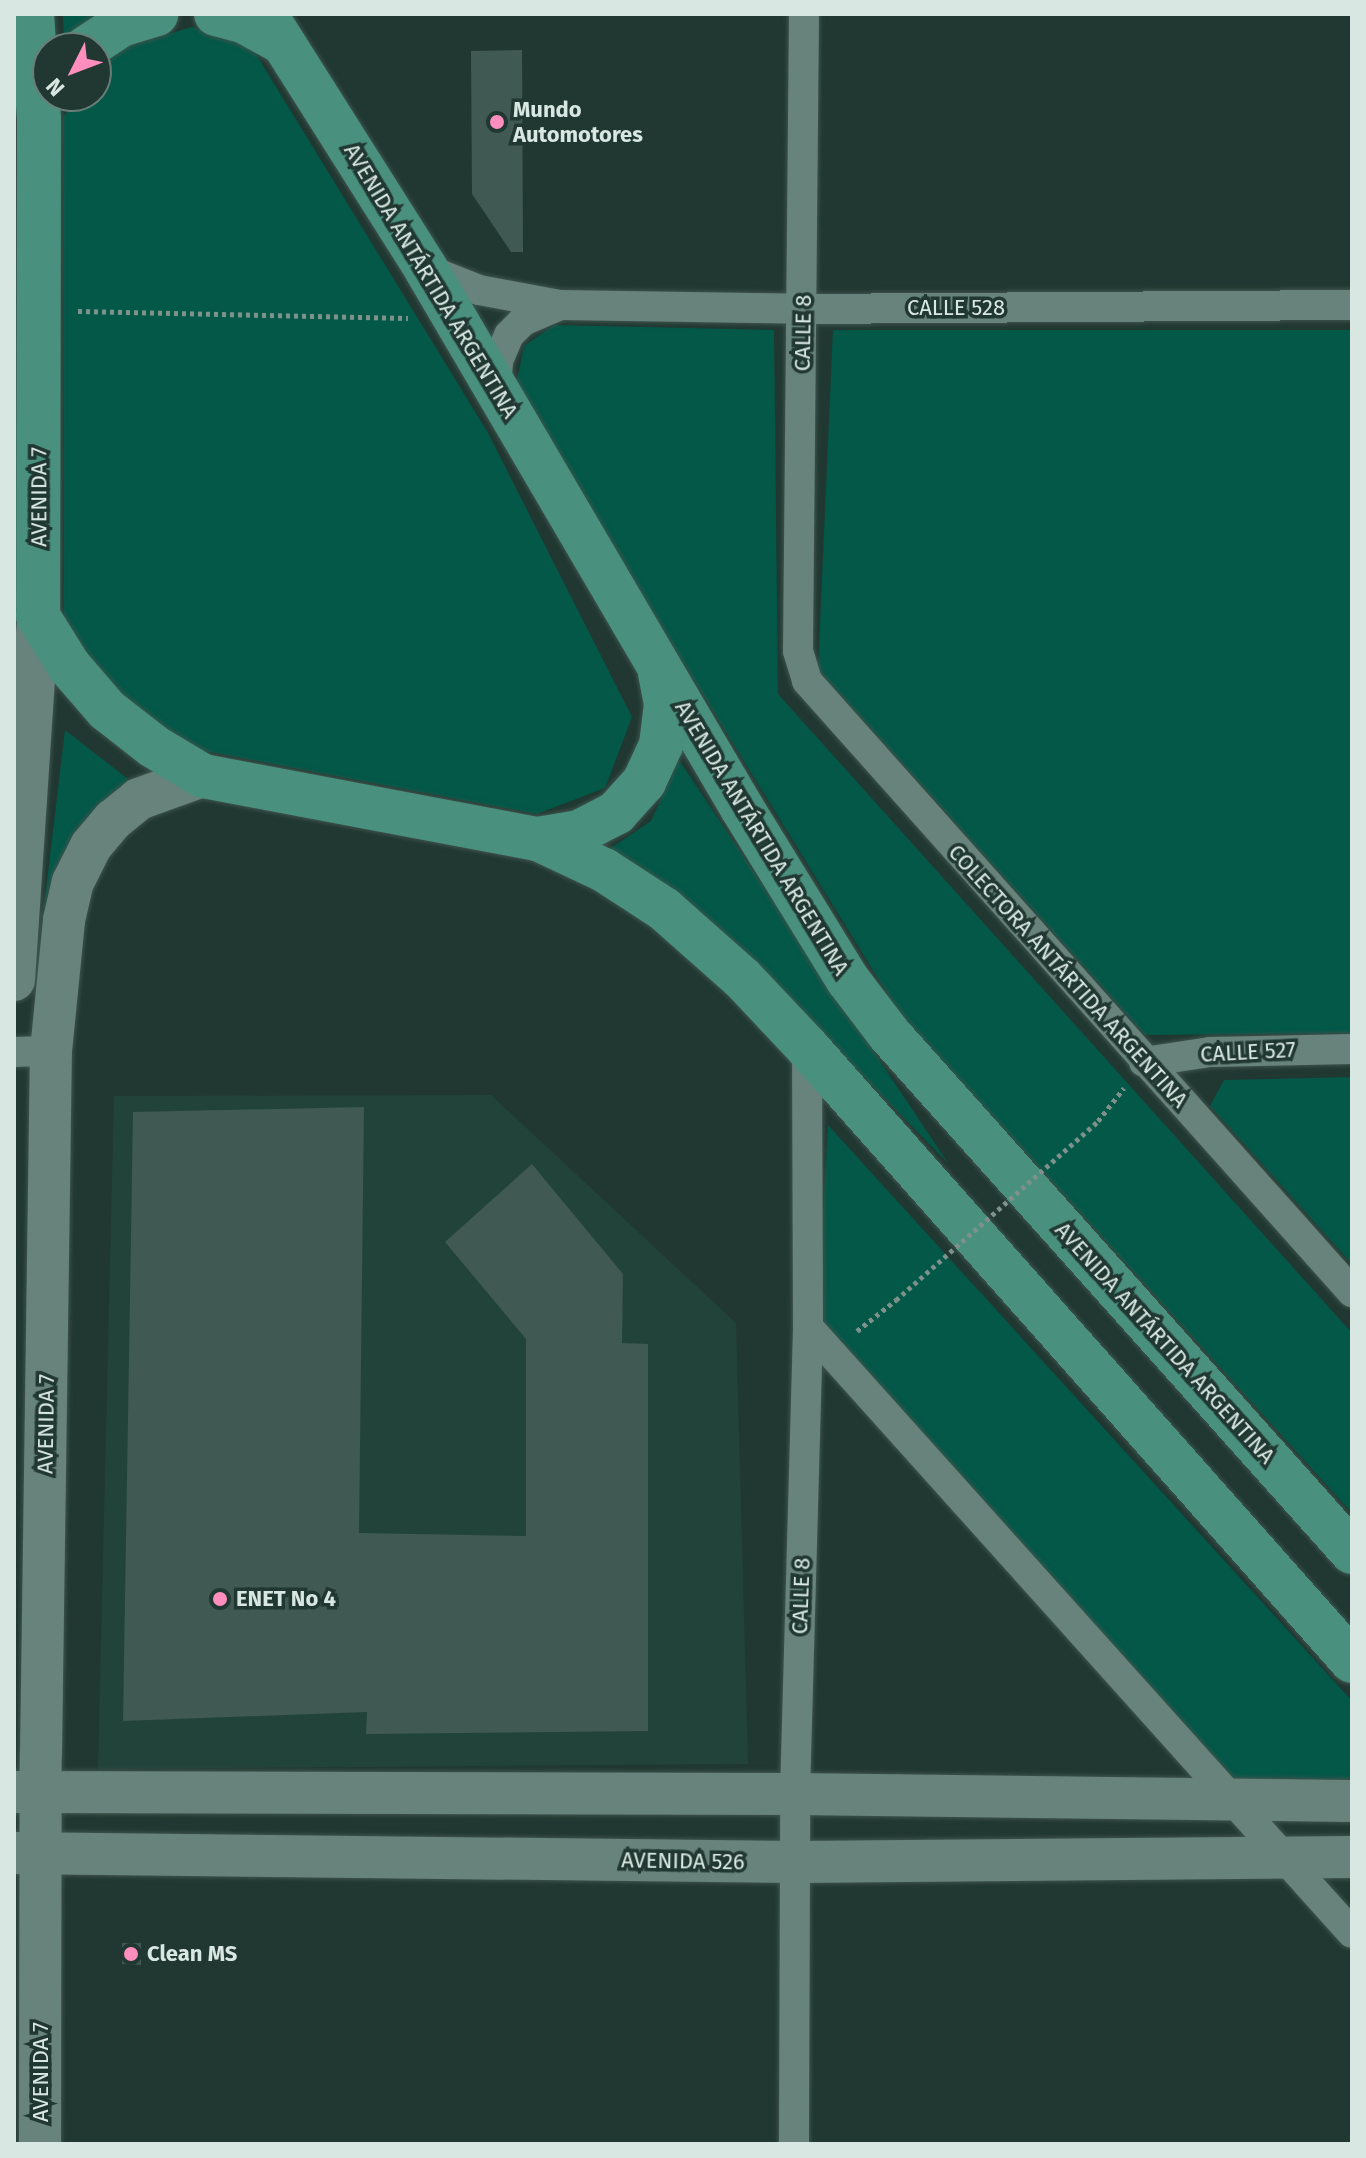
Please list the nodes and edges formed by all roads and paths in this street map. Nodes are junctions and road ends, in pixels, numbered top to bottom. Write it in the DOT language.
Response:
graph roads {
  1 [pos="156,14"];
  2 [pos="216,14"];
  3 [pos="804,14"];
  4 [pos="274,29"];
  5 [pos="110,32"];
  6 [pos="45,112"];
  7 [pos="426,269"];
  8 [pos="560,305"];
  9 [pos="1352,305"];
  10 [pos="803,309"];
  11 [pos="40,310"];
  12 [pos="456,319"];
  13 [pos="496,386"];
  14 [pos="38,616"];
  15 [pos="798,651"];
  16 [pos="657,663"];
  17 [pos="203,776"];
  18 [pos="538,839"];
  19 [pos="14,980"];
  20 [pos="807,1047"];
  21 [pos="1352,1049"];
  22 [pos="33,1052"];
  23 [pos="1144,1062"];
  24 [pos="1352,1292"];
  25 [pos="808,1327"];
  26 [pos="1352,1552"];
  27 [pos="1352,1661"];
  28 [pos="28,1792"];
  29 [pos="795,1794"];
  30 [pos="1232,1801"];
  31 [pos="1352,1801"];
  32 [pos="28,1853"];
  33 [pos="1283,1857"];
  34 [pos="1352,1857"];
  35 [pos="795,1862"];
  36 [pos="1352,1933"];
  37 [pos="40,2144"];
  38 [pos="794,2144"];
  1 -- 5 [label="main road"];
  2 -- 4 [label="main road"];
  3 -- 10 [label="street, CALLE 8"];
  4 -- 7 [label="main road, AVENIDA ANTÁRTIDA ARGENTINA"];
  6 -- 11 [label="main road, AVENIDA 7"];
  7 -- 8 [label="street, CALLE 528"];
  7 -- 12 [label="main road, AVENIDA ANTÁRTIDA ARGENTINA"];
  8 -- 10 [label="street, CALLE 528"];
  8 -- 13 [label="street, CALLE 528"];
  9 -- 10 [label="street, CALLE 528"];
  10 -- 15 [label="street, CALLE 8"];
  11 -- 12 [label="path"];
  11 -- 14 [label="main road, AVENIDA 7"];
  12 -- 13 [label="main road, AVENIDA ANTÁRTIDA ARGENTINA"];
  13 -- 16 [label="main road, AVENIDA ANTÁRTIDA ARGENTINA"];
  14 -- 17 [label="main road"];
  14 -- 19 [label="main road, AVENIDA 7"];
  15 -- 23 [label="street, COLECTORA ANTÁRTIDA ARGENTINA"];
  16 -- 18 [label="main road"];
  16 -- 26 [label="main road, AVENIDA ANTÁRTIDA ARGENTINA"];
  17 -- 18 [label="main road"];
  17 -- 22 [label="main road, AVENIDA 7"];
  18 -- 20 [label="main road"];
  20 -- 25 [label="street, CALLE 8"];
  20 -- 27 [label="main road"];
  21 -- 23 [label="street, CALLE 527"];
  22 -- 28 [label="main road, AVENIDA 7"];
  23 -- 24 [label="street, COLECTORA ANTÁRTIDA ARGENTINA"];
  23 -- 25 [label="path, bridge"];
  25 -- 29 [label="street, CALLE 8"];
  25 -- 30 [label="street"];
  28 -- 29 [label="main road"];
  28 -- 32 [label="main road, AVENIDA 7"];
  29 -- 30 [label="main road"];
  29 -- 35 [label="street, CALLE 8"];
  30 -- 31 [label="main road"];
  30 -- 33 [label="street"];
  32 -- 35 [label="main road, AVENIDA 526"];
  32 -- 37 [label="main road, AVENIDA 7"];
  33 -- 34 [label="main road, AVENIDA 526"];
  33 -- 35 [label="main road, AVENIDA 526"];
  33 -- 36 [label="street"];
  35 -- 38 [label="street, CALLE 8"];
}
